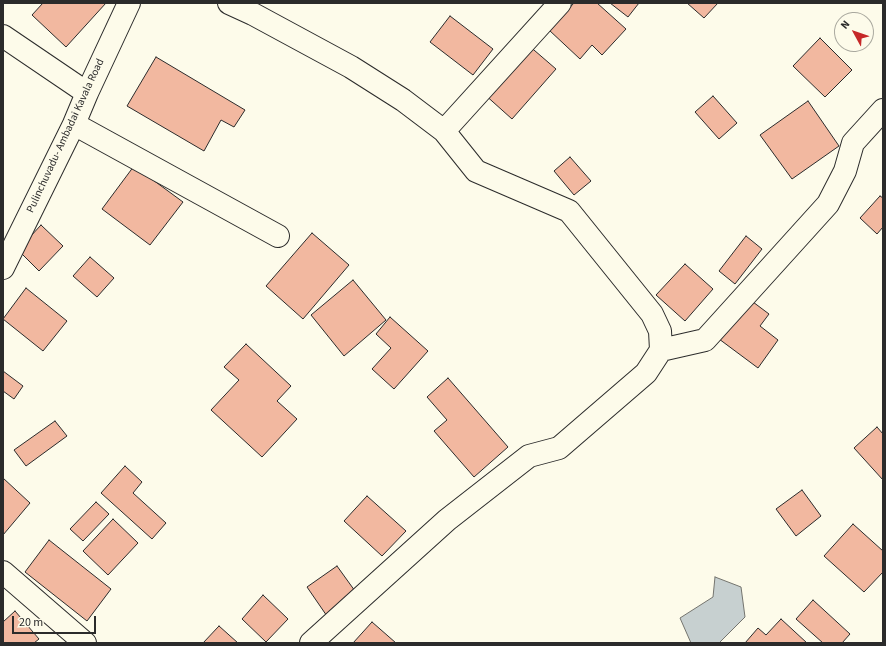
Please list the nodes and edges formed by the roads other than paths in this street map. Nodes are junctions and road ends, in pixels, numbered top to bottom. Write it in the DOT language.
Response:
graph roads {
  1 [pos="128,3"];
  2 [pos="229,3"];
  3 [pos="560,3"];
  4 [pos="3,36"];
  5 [pos="87,93"];
  6 [pos="883,110"];
  7 [pos="74,124"];
  8 [pos="444,131"];
  9 [pos="278,236"];
  10 [pos="3,268"];
  11 [pos="661,350"];
  12 [pos="3,572"];
  13 [pos="85,643"];
  14 [pos="311,643"];
  1 -- 5 [label="street, Pulinchuvadu- Ambadai Kavala Road"];
  2 -- 8 [label="street"];
  3 -- 8 [label="street"];
  4 -- 5 [label="street"];
  5 -- 7 [label="street, Pulinchuvadu- Ambadai Kavala Road"];
  6 -- 11 [label="street"];
  7 -- 9 [label="street"];
  7 -- 10 [label="street, Pulinchuvadu- Ambadai Kavala Road"];
  8 -- 11 [label="street"];
  11 -- 14 [label="street"];
  12 -- 13 [label="street"];
}
